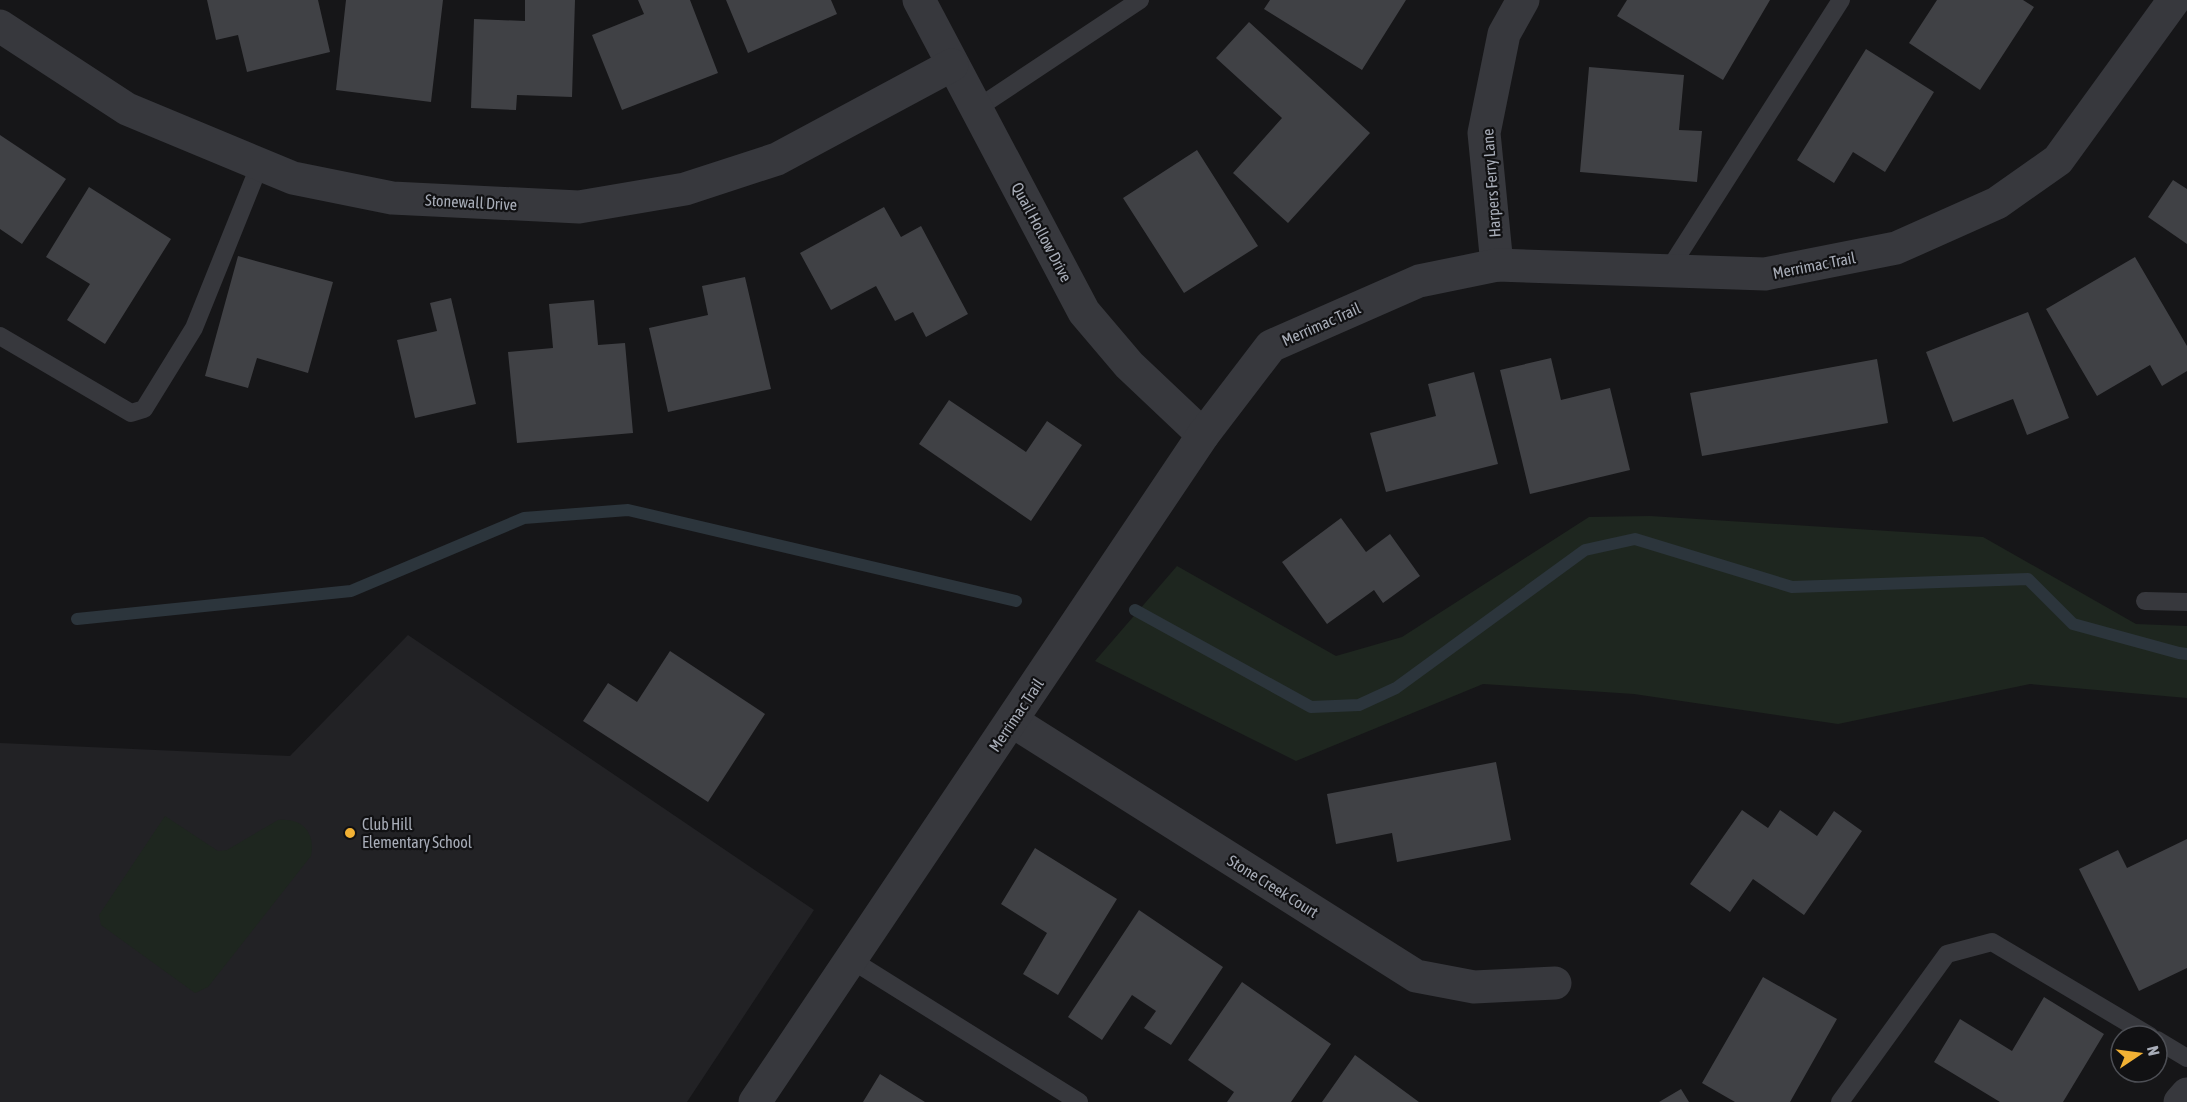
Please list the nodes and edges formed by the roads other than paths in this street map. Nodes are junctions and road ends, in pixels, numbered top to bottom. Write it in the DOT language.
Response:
graph roads {
  1 [pos="919,0"];
  2 [pos="1140,0"];
  3 [pos="1523,0"];
  4 [pos="1841,0"];
  5 [pos="2174,0"];
  6 [pos="0,26"];
  7 [pos="952,65"];
  8 [pos="976,110"];
  9 [pos="260,164"];
  10 [pos="1497,265"];
  11 [pos="1668,271"];
  12 [pos="0,336"];
  13 [pos="1203,435"];
  14 [pos="2145,601"];
  15 [pos="2187,602"];
  16 [pos="1012,721"];
  17 [pos="850,959"];
  18 [pos="1555,983"];
  19 [pos="2130,1024"];
  20 [pos="2169,1047"];
  21 [pos="2187,1058"];
  22 [pos="2187,1094"];
  23 [pos="755,1102"];
  24 [pos="1080,1102"];
  25 [pos="1840,1102"];
  26 [pos="2180,1102"];
  1 -- 7 [label="street, Quail Hollow Drive"];
  2 -- 8 [label="lane"];
  3 -- 10 [label="street, Harpers Ferry Lane"];
  4 -- 11 [label="lane"];
  5 -- 11 [label="street, Merrimac Trail"];
  6 -- 9 [label="street, Stonewall Drive"];
  7 -- 8 [label="street, Quail Hollow Drive"];
  7 -- 9 [label="street, Stonewall Drive"];
  8 -- 13 [label="street, Quail Hollow Drive"];
  9 -- 12 [label="lane"];
  10 -- 11 [label="street, Merrimac Trail"];
  10 -- 13 [label="street, Merrimac Trail"];
  13 -- 16 [label="street, Merrimac Trail"];
  14 -- 15 [label="lane"];
  16 -- 17 [label="street, Merrimac Trail"];
  16 -- 18 [label="street, Stone Creek Court"];
  17 -- 23 [label="street, Merrimac Trail"];
  17 -- 24 [label="lane"];
  19 -- 25 [label="lane"];
  20 -- 21 [label="lane"];
  22 -- 26 [label="street"];
}
